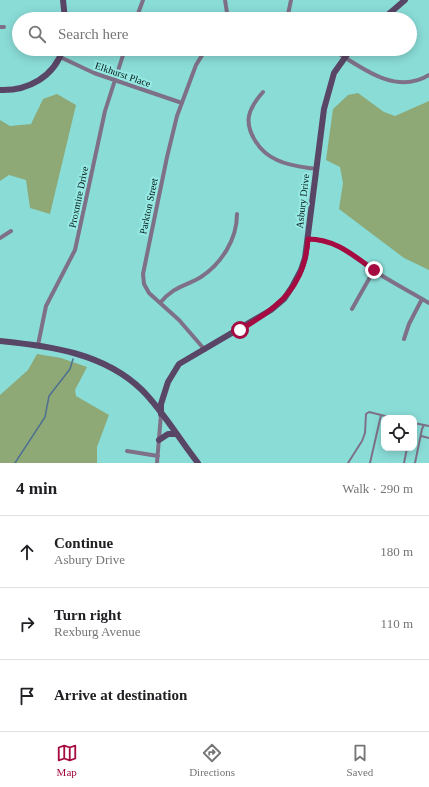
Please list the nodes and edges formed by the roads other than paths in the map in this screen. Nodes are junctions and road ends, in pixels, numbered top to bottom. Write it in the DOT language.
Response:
graph roads {
  1 [pos="62,0"];
  2 [pos="143,0"];
  3 [pos="225,0"];
  4 [pos="291,0"];
  5 [pos="405,0"];
  6 [pos="64,12"];
  7 [pos="139,12"];
  8 [pos="227,12"];
  9 [pos="288,12"];
  10 [pos="391,12"];
  11 [pos="123,56"];
  12 [pos="202,56"];
  13 [pos="60,57"];
  14 [pos="344,57"];
  15 [pos="429,75"];
  16 [pos="115,79"];
  17 [pos="0,90"];
  18 [pos="263,92"];
  19 [pos="182,103"];
  20 [pos="316,169"];
  21 [pos="237,214"];
  22 [pos="11,231"];
  23 [pos="0,238"];
  24 [pos="308,239"];
  25 [pos="374,270"];
  26 [pos="422,299"];
  27 [pos="160,303"];
  28 [pos="429,303"];
  29 [pos="352,309"];
  30 [pos="404,339"];
  31 [pos="0,341"];
  32 [pos="38,345"];
  33 [pos="205,350"];
  34 [pos="161,414"];
  35 [pos="381,415"];
  36 [pos="417,424"];
  37 [pos="424,425"];
  38 [pos="429,426"];
  39 [pos="176,434"];
  40 [pos="421,436"];
  41 [pos="429,438"];
  42 [pos="159,440"];
  43 [pos="406,451"];
  44 [pos="127,452"];
  45 [pos="158,456"];
  46 [pos="157,463"];
  47 [pos="198,463"];
  48 [pos="348,463"];
  49 [pos="370,463"];
  50 [pos="404,463"];
  51 [pos="415,463"];
  1 -- 6 [label="street"];
  2 -- 7 [label="street"];
  3 -- 8 [label="street"];
  4 -- 9 [label="street"];
  5 -- 10 [label="street"];
  11 -- 16 [label="street, Proxmire Drive"];
  12 -- 19 [label="street, Parkton Street"];
  13 -- 16 [label="street, Elkhurst Place"];
  13 -- 17 [label="street"];
  14 -- 15 [label="street"];
  14 -- 20 [label="street, Asbury Drive"];
  16 -- 19 [label="street, Elkhurst Place"];
  16 -- 32 [label="street, Proxmire Drive"];
  18 -- 20 [label="street"];
  19 -- 27 [label="street, Parkton Street"];
  20 -- 24 [label="street, Asbury Drive"];
  21 -- 27 [label="street"];
  22 -- 23 [label="street"];
  24 -- 25 [label="street"];
  24 -- 33 [label="street, Asbury Drive"];
  25 -- 26 [label="street"];
  25 -- 29 [label="street"];
  26 -- 28 [label="street"];
  26 -- 30 [label="street"];
  27 -- 33 [label="street, Parkton Street"];
  31 -- 32 [label="street"];
  32 -- 34 [label="street"];
  33 -- 34 [label="street, Asbury Drive"];
  34 -- 39 [label="street"];
  34 -- 42 [label="street, Asbury Drive"];
  35 -- 48 [label="lane"];
  35 -- 49 [label="lane"];
  36 -- 37 [label="lane"];
  37 -- 38 [label="lane"];
  37 -- 40 [label="lane"];
  39 -- 42 [label="street"];
  39 -- 47 [label="street"];
  40 -- 41 [label="lane"];
  40 -- 51 [label="lane"];
  42 -- 45 [label="street, Asbury Drive"];
  43 -- 50 [label="lane"];
  44 -- 45 [label="street"];
  45 -- 46 [label="street, Asbury Drive"];
}
